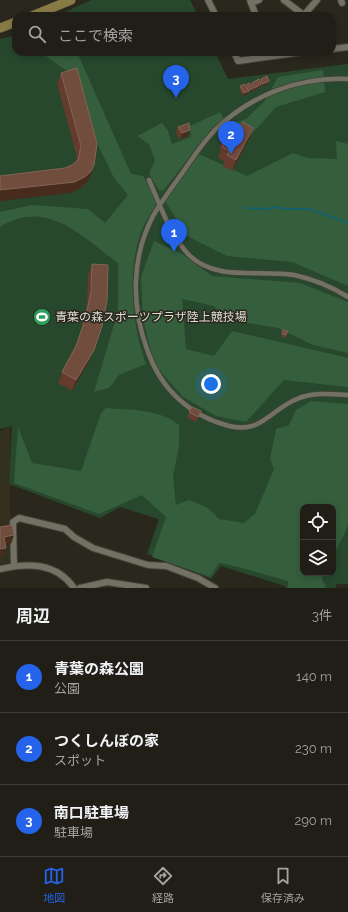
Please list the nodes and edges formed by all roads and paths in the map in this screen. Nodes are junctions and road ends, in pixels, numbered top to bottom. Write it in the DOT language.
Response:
graph roads {
  1 [pos="71,0"];
  2 [pos="208,0"];
  3 [pos="260,0"];
  4 [pos="284,0"];
  5 [pos="317,0"];
  6 [pos="250,1"];
  7 [pos="42,12"];
  8 [pos="214,12"];
  9 [pos="254,12"];
  10 [pos="301,12"];
  11 [pos="307,12"];
  12 [pos="12,24"];
  13 [pos="0,28"];
  14 [pos="348,47"];
  15 [pos="336,48"];
  16 [pos="236,56"];
  17 [pos="262,56"];
  18 [pos="348,79"];
  19 [pos="149,180"];
  20 [pos="160,205"];
  21 [pos="348,297"];
  22 [pos="348,395"];
  23 [pos="14,566"];
  24 [pos="0,569"];
  25 [pos="74,588"];
  26 [pos="80,588"];
  27 [pos="146,588"];
  28 [pos="215,588"];
  1 -- 7 [label="main road"];
  2 -- 8 [label="street"];
  3 -- 6 [label="street"];
  4 -- 10 [label="street"];
  5 -- 11 [label="street"];
  6 -- 9 [label="street"];
  12 -- 13 [label="main road"];
  14 -- 15 [label="street"];
  16 -- 17 [label="street"];
  18 -- 20 [label="street"];
  19 -- 20 [label="street"];
  20 -- 21 [label="street"];
  20 -- 22 [label="street"];
  23 -- 24 [label="street"];
  23 -- 25 [label="street"];
  23 -- 28 [label="street"];
  26 -- 27 [label="street"];
}
